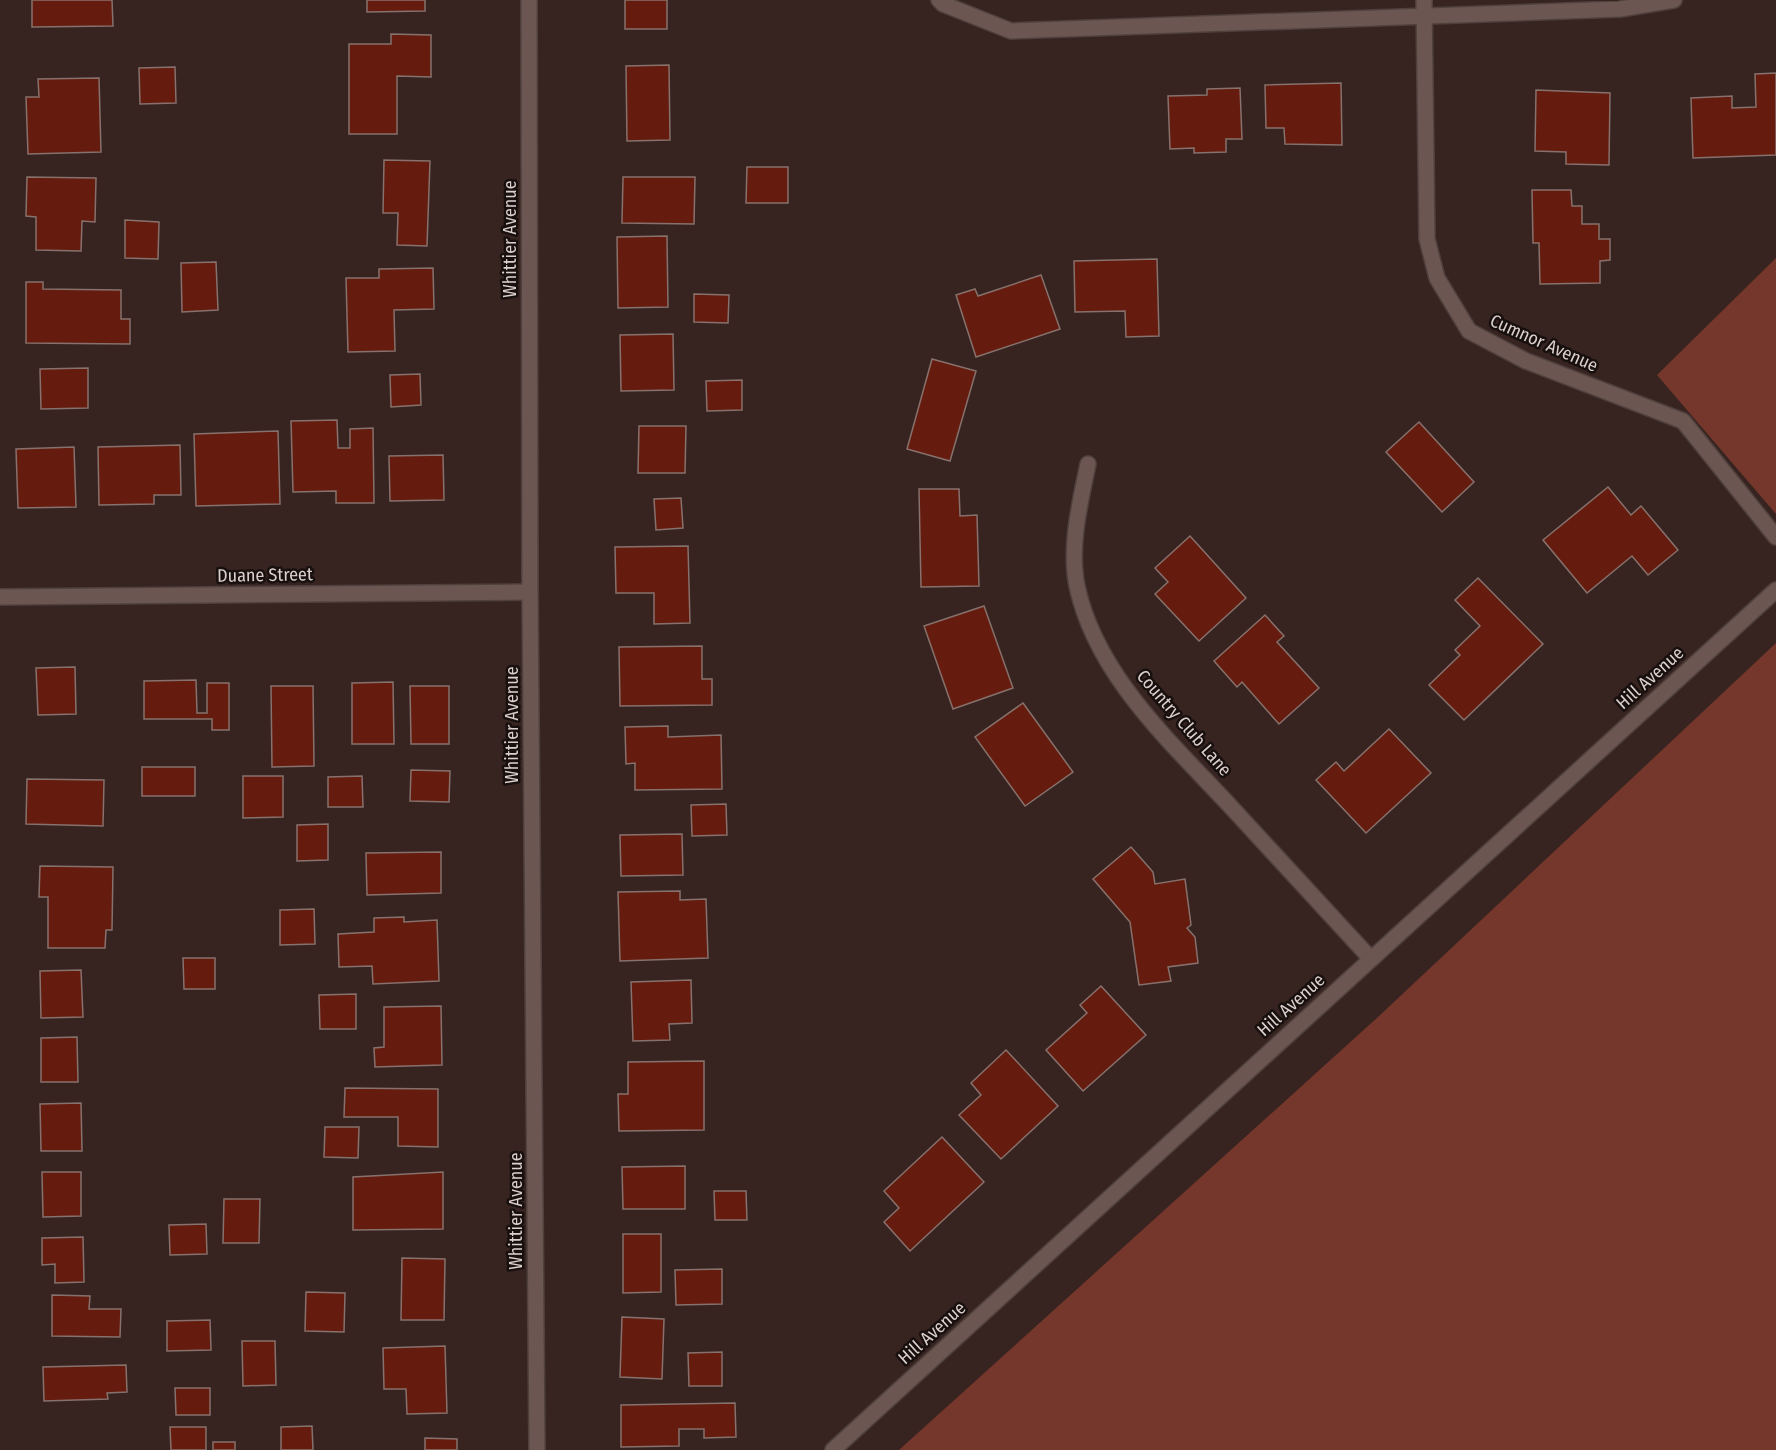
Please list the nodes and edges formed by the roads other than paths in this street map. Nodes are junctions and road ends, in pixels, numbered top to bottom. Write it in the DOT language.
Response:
graph roads {
  1 [pos="529,0"];
  2 [pos="939,0"];
  3 [pos="1674,0"];
  4 [pos="1424,8"];
  5 [pos="1088,464"];
  6 [pos="1776,537"];
  7 [pos="1776,590"];
  8 [pos="530,592"];
  9 [pos="0,597"];
  10 [pos="1371,959"];
  11 [pos="537,1450"];
  12 [pos="833,1450"];
  1 -- 8 [label="street, Whittier Avenue"];
  2 -- 4 [label="street"];
  3 -- 4 [label="street"];
  4 -- 6 [label="street, Cumnor Avenue"];
  5 -- 10 [label="street, Country Club Lane"];
  7 -- 10 [label="street, Hill Avenue"];
  8 -- 9 [label="street, Duane Street"];
  8 -- 11 [label="street, Whittier Avenue"];
  10 -- 12 [label="street, Hill Avenue"];
}
